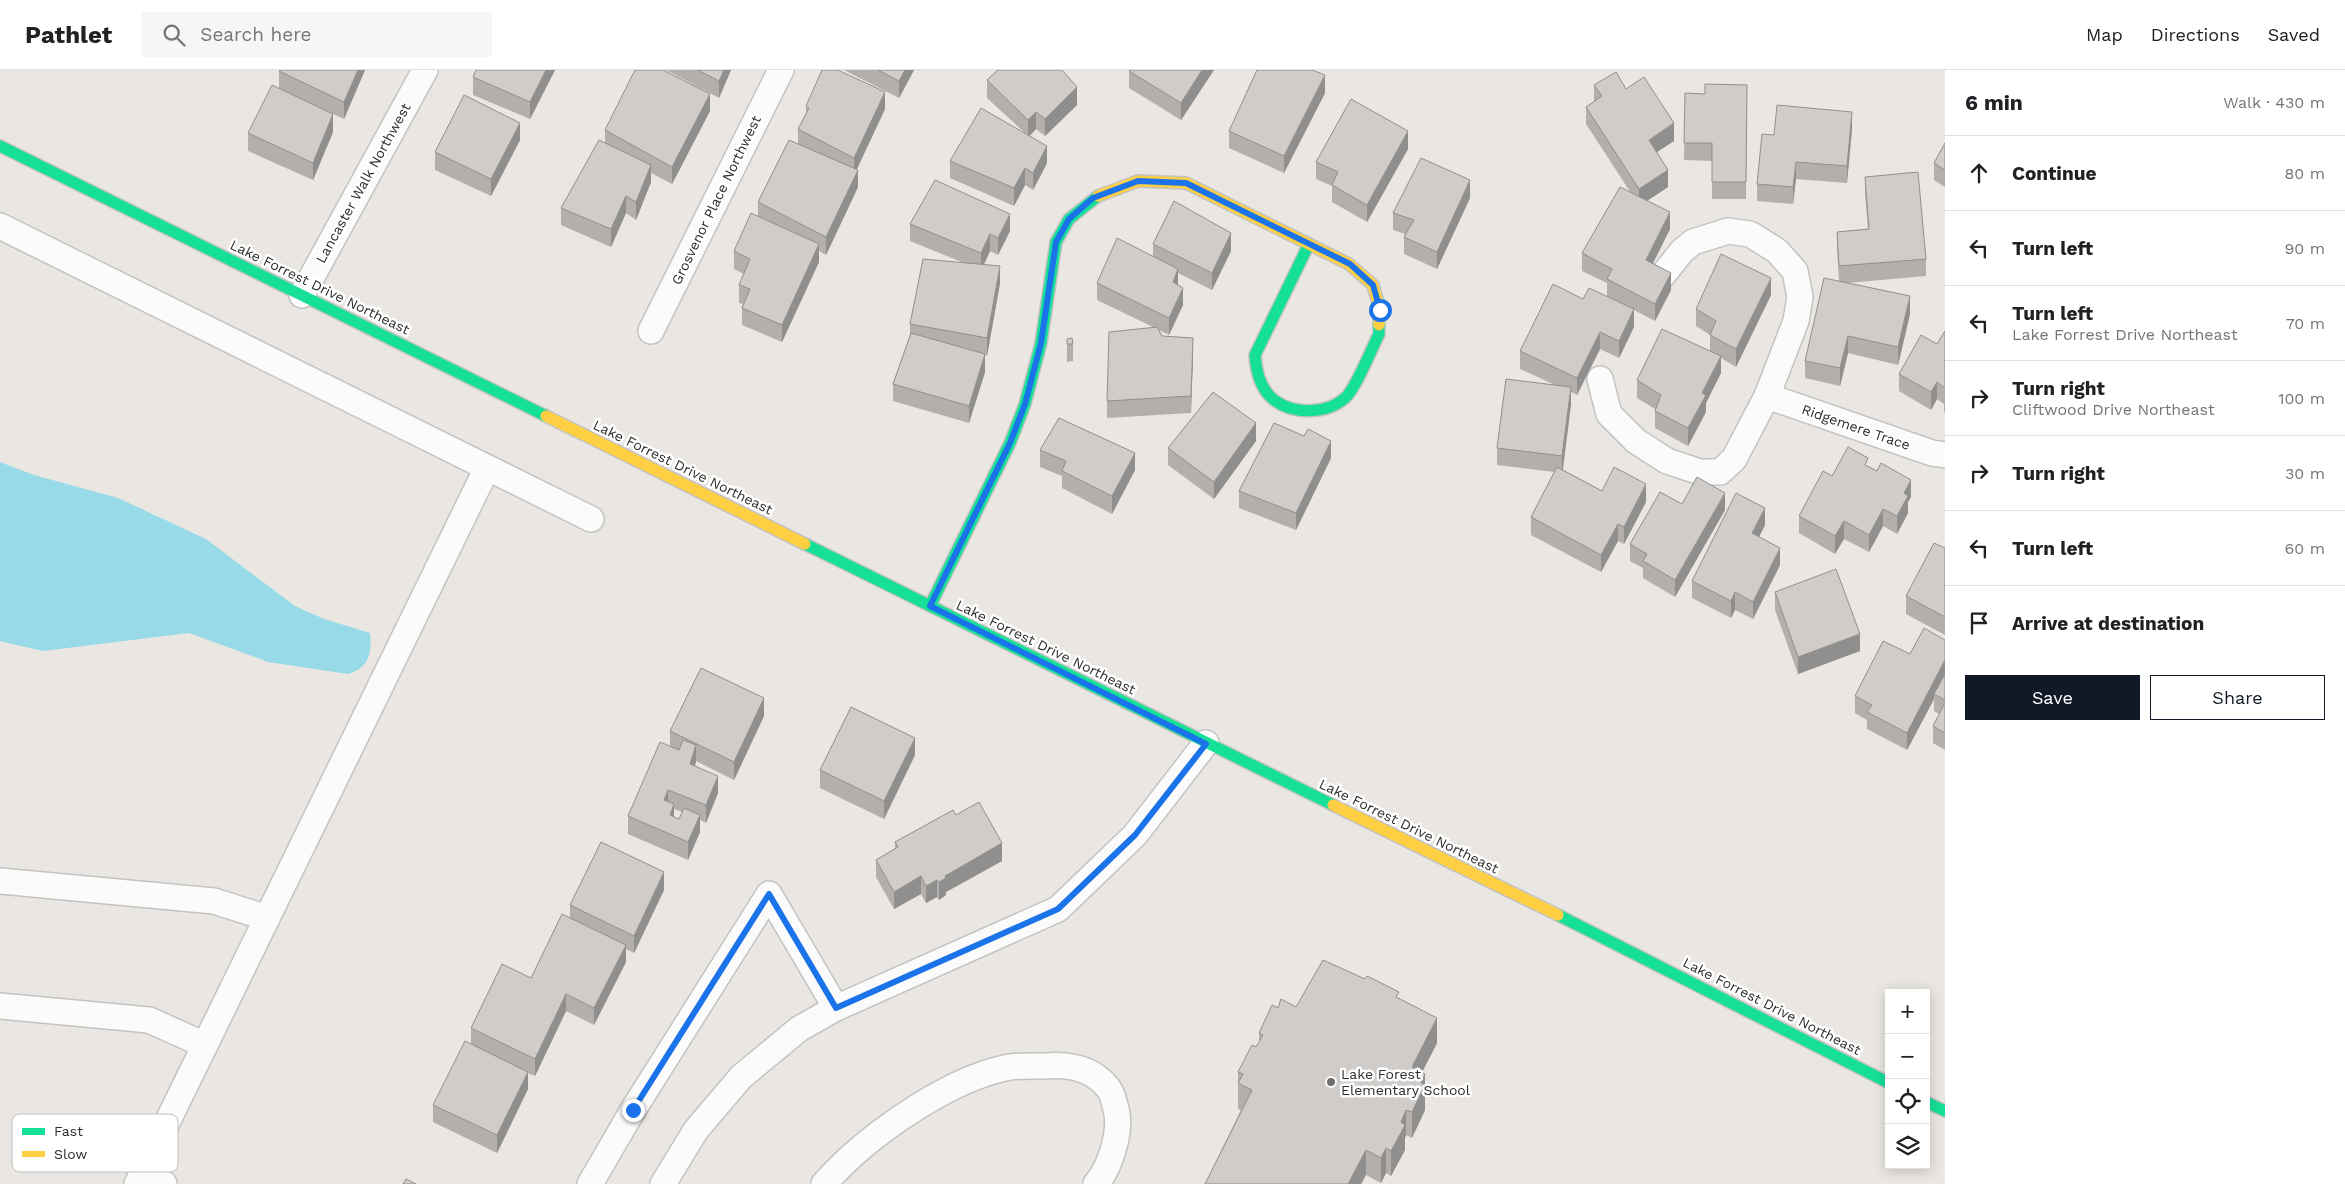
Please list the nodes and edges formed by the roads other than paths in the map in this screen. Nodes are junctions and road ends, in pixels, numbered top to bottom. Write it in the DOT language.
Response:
graph roads {
  1 [pos="425,70"];
  2 [pos="781,70"];
  3 [pos="0,146"];
  4 [pos="0,226"];
  5 [pos="1309,244"];
  6 [pos="1659,280"];
  7 [pos="302,295"];
  8 [pos="651,330"];
  9 [pos="1600,379"];
  10 [pos="1767,396"];
  11 [pos="1945,454"];
  12 [pos="487,468"];
  13 [pos="591,520"];
  14 [pos="930,606"];
  15 [pos="1206,744"];
  16 [pos="0,881"];
  17 [pos="267,918"];
  18 [pos="0,1006"];
  19 [pos="836,1008"];
  20 [pos="205,1045"];
  21 [pos="1885,1081"];
  22 [pos="1930,1104"];
  23 [pos="1945,1112"];
  24 [pos="176,1114"];
  25 [pos="590,1184"];
  26 [pos="664,1184"];
  27 [pos="824,1184"];
  28 [pos="1096,1184"];
  1 -- 7 [label="street, Lancaster Walk Northwest"];
  2 -- 8 [label="street, Grosvenor Place Northwest"];
  3 -- 7 [label="street, Lake Forrest Drive Northeast"];
  4 -- 12 [label="street"];
  5 -- 5 [label="street"];
  5 -- 14 [label="street"];
  6 -- 10 [label="street"];
  7 -- 14 [label="street, Lake Forrest Drive Northeast"];
  9 -- 10 [label="street"];
  10 -- 11 [label="street, Ridgemere Trace"];
  12 -- 13 [label="street"];
  12 -- 17 [label="street"];
  14 -- 15 [label="street, Lake Forrest Drive Northeast"];
  15 -- 19 [label="street"];
  15 -- 21 [label="street, Lake Forrest Drive Northeast"];
  16 -- 17 [label="street"];
  17 -- 20 [label="street"];
  18 -- 20 [label="street"];
  19 -- 25 [label="street"];
  19 -- 26 [label="street"];
  20 -- 24 [label="street"];
  22 -- 23 [label="street"];
  27 -- 28 [label="street"];
}
